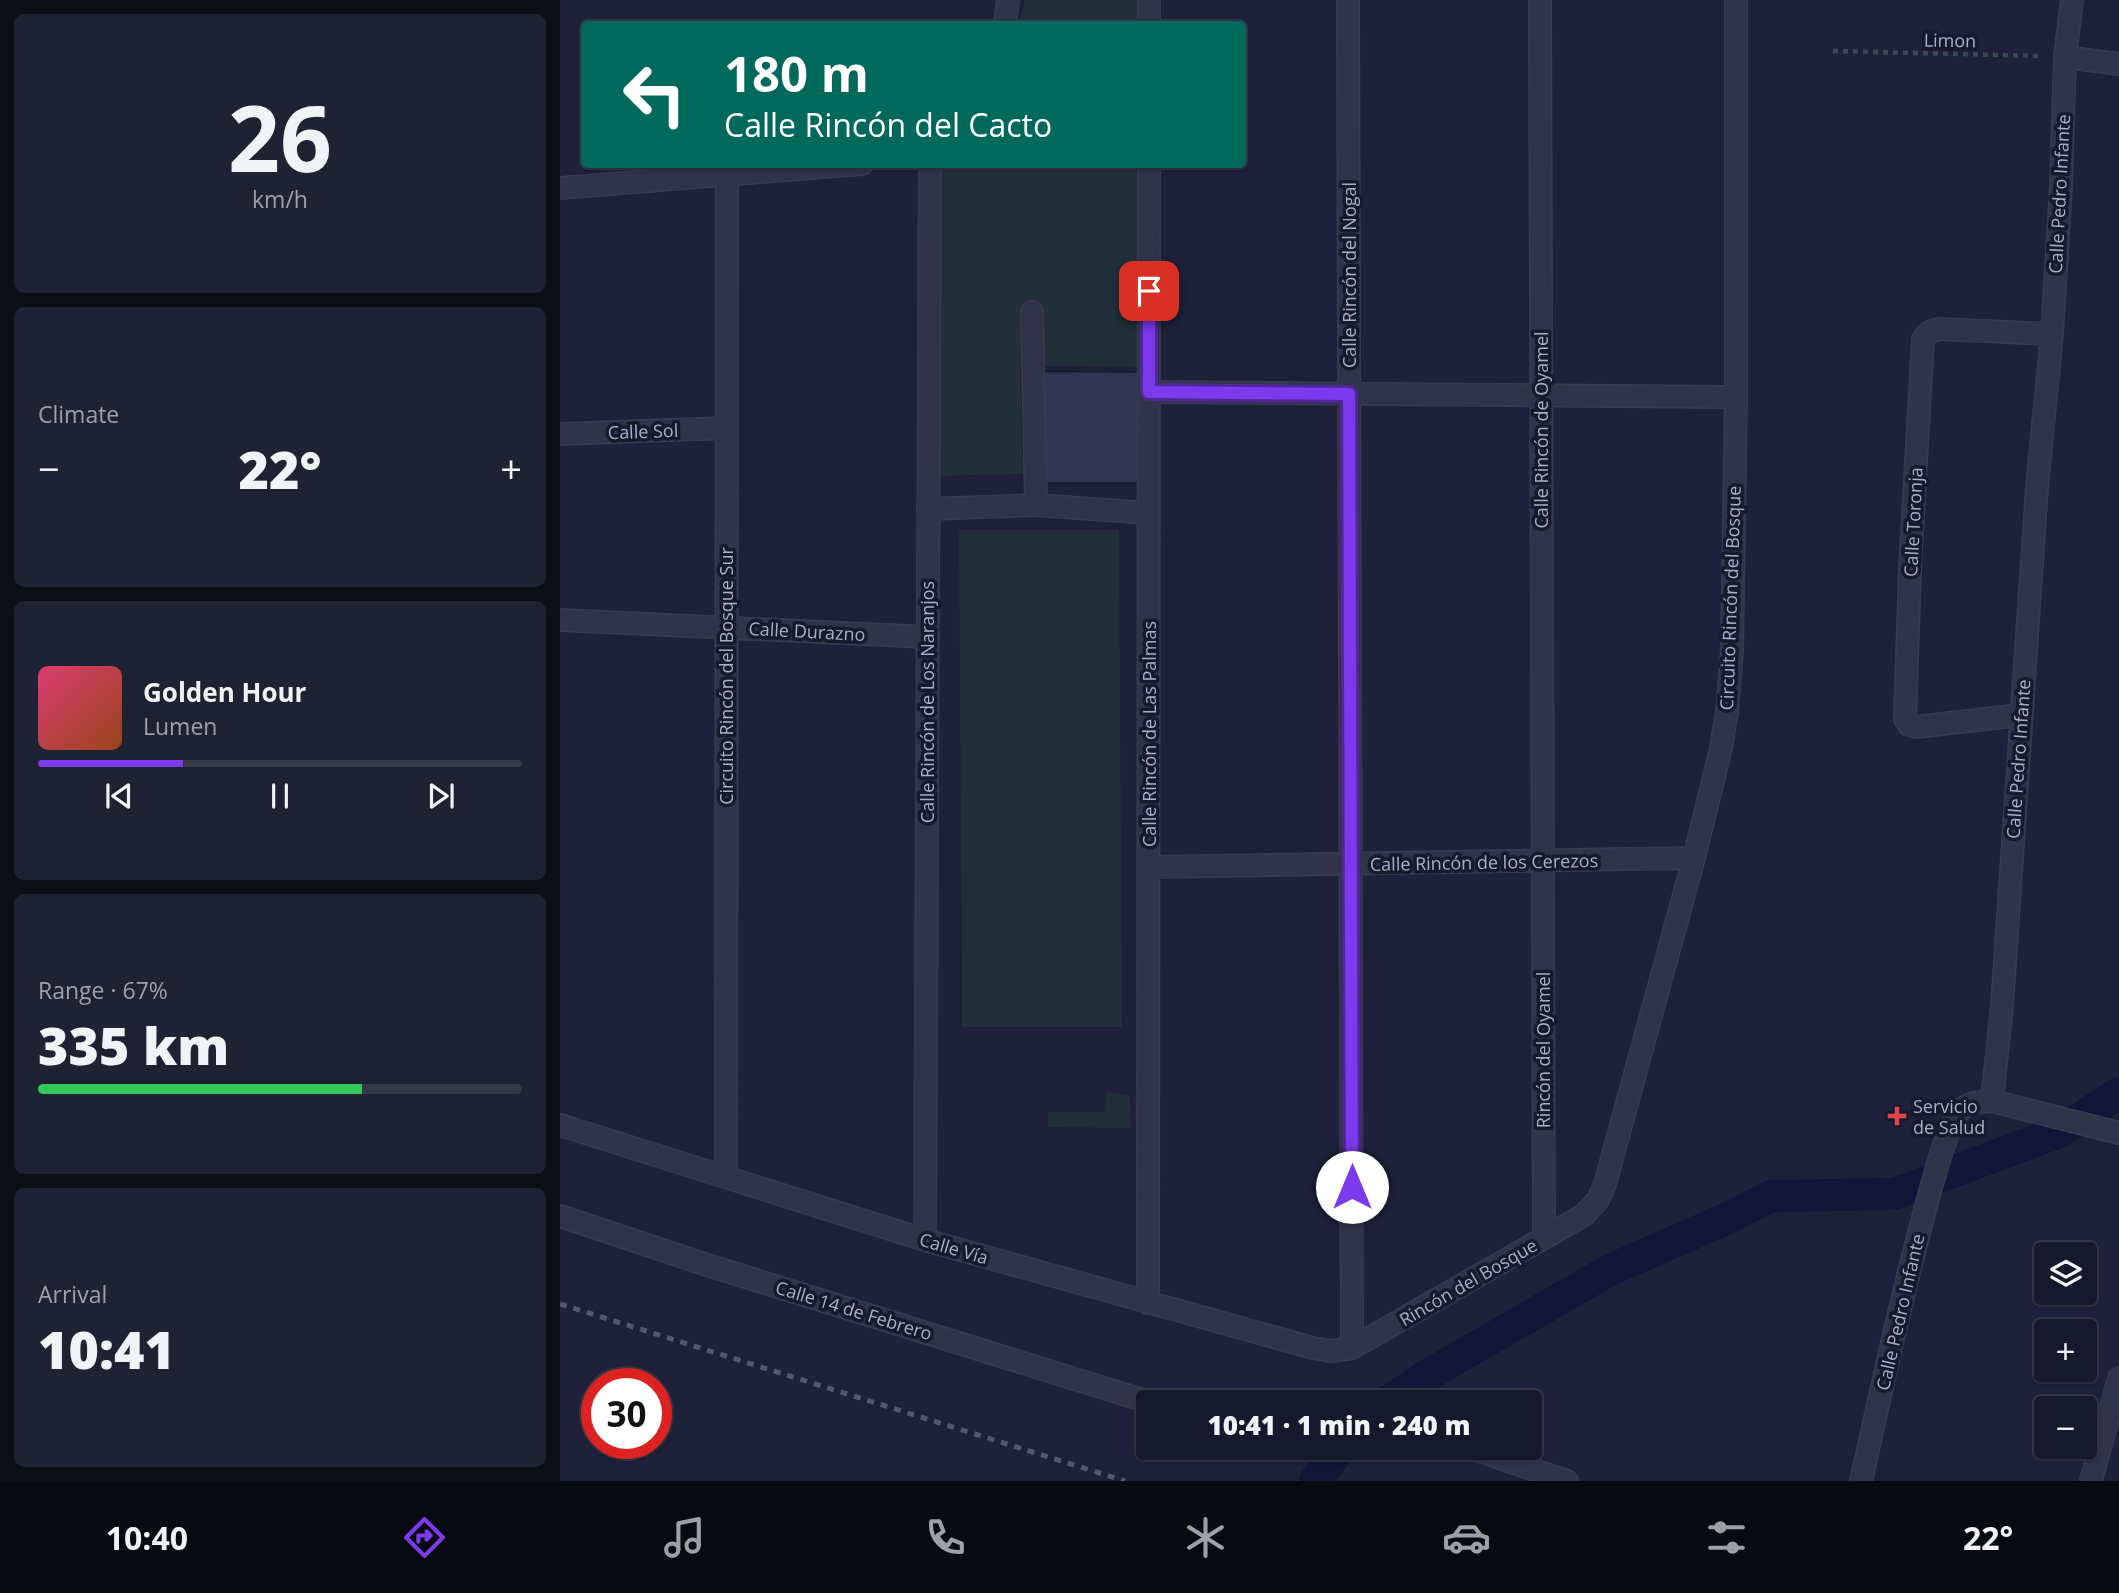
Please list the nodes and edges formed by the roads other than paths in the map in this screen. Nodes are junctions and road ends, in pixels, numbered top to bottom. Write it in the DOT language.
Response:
graph roads {
  1 [pos="1009,0"];
  2 [pos="1149,0"];
  3 [pos="1348,0"];
  4 [pos="1540,0"];
  5 [pos="1736,0"];
  6 [pos="2071,0"];
  7 [pos="1006,21"];
  8 [pos="1149,21"];
  9 [pos="2065,57"];
  10 [pos="2119,64"];
  11 [pos="813,168"];
  12 [pos="930,168"];
  13 [pos="1149,168"];
  14 [pos="727,175"];
  15 [pos="560,188"];
  16 [pos="1032,312"];
  17 [pos="2052,334"];
  18 [pos="1149,392"];
  19 [pos="1349,394"];
  20 [pos="1541,395"];
  21 [pos="1736,397"];
  22 [pos="726,428"];
  23 [pos="560,434"];
  24 [pos="1036,505"];
  25 [pos="928,509"];
  26 [pos="1149,513"];
  27 [pos="560,620"];
  28 [pos="726,628"];
  29 [pos="928,636"];
  30 [pos="2021,715"];
  31 [pos="1694,858"];
  32 [pos="1543,861"];
  33 [pos="1350,864"];
  34 [pos="1149,867"];
  35 [pos="1992,1101"];
  36 [pos="560,1125"];
  37 [pos="2113,1131"];
  38 [pos="726,1177"];
  39 [pos="1584,1215"];
  40 [pos="560,1216"];
  41 [pos="1544,1238"];
  42 [pos="925,1240"];
  43 [pos="1149,1303"];
  44 [pos="1352,1348"];
  45 [pos="2119,1378"];
  46 [pos="1136,1398"];
  47 [pos="1505,1460"];
  48 [pos="1566,1481"];
  49 [pos="1861,1481"];
  50 [pos="2091,1481"];
  1 -- 7 [label="street"];
  2 -- 8 [label="street"];
  3 -- 19 [label="street, Calle Rincón del Nogal"];
  4 -- 20 [label="street, Calle Rincón de Oyamel"];
  5 -- 21 [label="street, Circuito Rincón del Bosque"];
  6 -- 9 [label="street, Calle Pedro Infante"];
  9 -- 10 [label="street"];
  9 -- 17 [label="street, Calle Pedro Infante"];
  11 -- 14 [label="street"];
  12 -- 25 [label="street, Calle Rincón de Los Naranjos"];
  13 -- 18 [label="street, Calle Rincón de Las Palmas"];
  14 -- 15 [label="street"];
  14 -- 22 [label="street, Circuito Rincón del Bosque Sur"];
  16 -- 24 [label="street"];
  17 -- 30 [label="street, Calle Pedro Infante"];
  17 -- 30 [label="street, Calle Toronja"];
  18 -- 19 [label="street"];
  18 -- 26 [label="street, Calle Rincón de Las Palmas"];
  19 -- 20 [label="street"];
  19 -- 33 [label="street, Calle Rincón del Nogal"];
  20 -- 21 [label="street"];
  20 -- 32 [label="street, Calle Rincón de Oyamel"];
  21 -- 31 [label="street, Circuito Rincón del Bosque"];
  22 -- 23 [label="street, Calle Sol"];
  22 -- 28 [label="street, Circuito Rincón del Bosque Sur"];
  24 -- 25 [label="street"];
  24 -- 26 [label="street"];
  25 -- 29 [label="street, Calle Rincón de Los Naranjos"];
  26 -- 34 [label="street, Calle Rincón de Las Palmas"];
  27 -- 28 [label="street, Calle Durazno"];
  28 -- 29 [label="street, Calle Durazno"];
  28 -- 38 [label="street, Circuito Rincón del Bosque Sur"];
  29 -- 42 [label="street, Calle Rincón de Los Naranjos"];
  30 -- 35 [label="street, Calle Pedro Infante"];
  31 -- 32 [label="street, Calle Rincón de los Cerezos"];
  31 -- 39 [label="street, Circuito Rincón del Bosque"];
  32 -- 33 [label="street, Calle Rincón de los Cerezos"];
  32 -- 41 [label="street, Rincón del Oyamel"];
  33 -- 34 [label="street, Calle Rincón de los Cerezos"];
  33 -- 44 [label="street, Calle Rincón del Nogal"];
  34 -- 43 [label="street, Calle Rincón de Las Palmas"];
  35 -- 37 [label="street"];
  35 -- 49 [label="street, Calle Pedro Infante"];
  36 -- 38 [label="street, Calle Vía"];
  38 -- 42 [label="street, Calle Vía"];
  39 -- 41 [label="street, Rincón del Bosque"];
  40 -- 46 [label="street, Calle 14 de Febrero"];
  41 -- 44 [label="street, Rincón del Bosque"];
  42 -- 43 [label="street, Calle Vía"];
  43 -- 44 [label="street, Calle Vía"];
  45 -- 50 [label="street"];
  47 -- 48 [label="street"];
}
